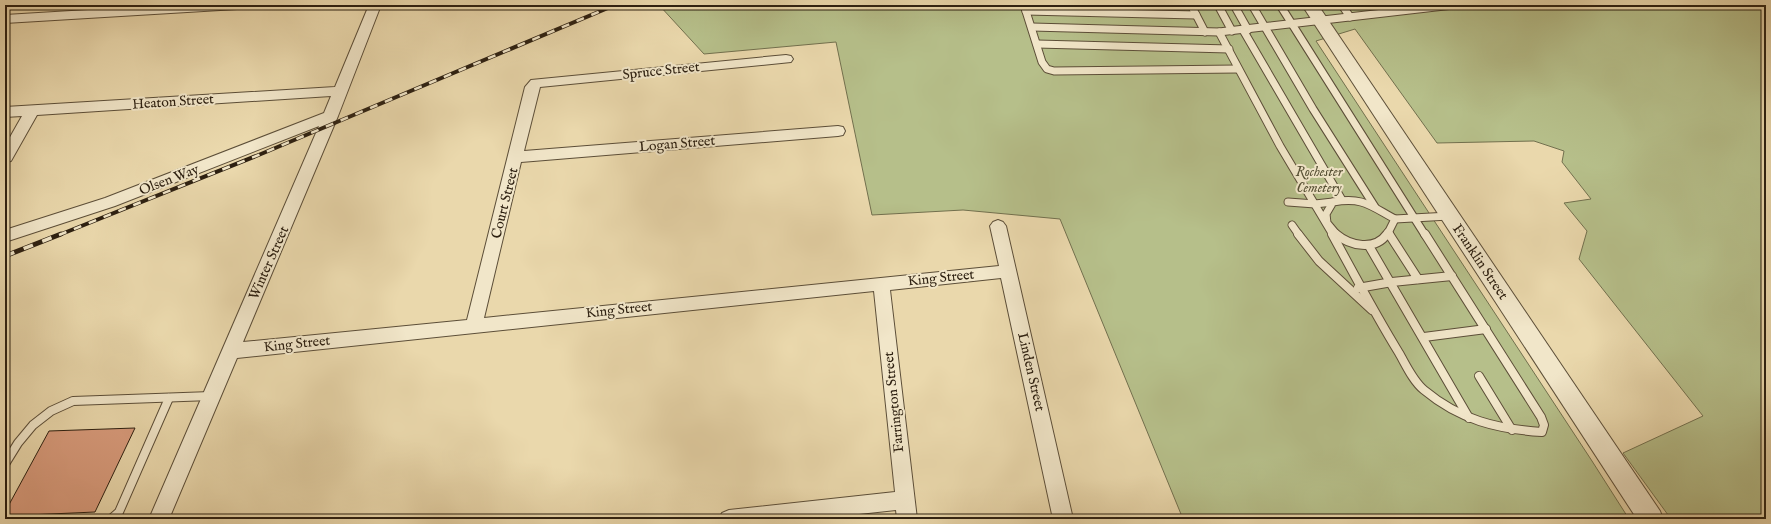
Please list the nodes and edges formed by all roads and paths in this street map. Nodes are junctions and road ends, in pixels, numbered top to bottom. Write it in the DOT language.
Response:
graph roads {
  1 [pos="237,5"];
  2 [pos="375,5"];
  3 [pos="1191,5"];
  4 [pos="1218,5"];
  5 [pos="1234,5"];
  6 [pos="1252,5"];
  7 [pos="1280,5"];
  8 [pos="1342,5"];
  9 [pos="1453,5"];
  10 [pos="1025,8"];
  11 [pos="1315,13"];
  12 [pos="1196,15"];
  13 [pos="1350,17"];
  14 [pos="5,19"];
  15 [pos="1292,25"];
  16 [pos="1032,27"];
  17 [pos="1266,28"];
  18 [pos="1246,30"];
  19 [pos="1232,31"];
  20 [pos="1205,32"];
  21 [pos="1219,32"];
  22 [pos="1037,44"];
  23 [pos="1229,49"];
  24 [pos="786,59"];
  25 [pos="1238,69"];
  26 [pos="536,83"];
  27 [pos="341,91"];
  28 [pos="32,111"];
  29 [pos="5,112"];
  30 [pos="331,116"];
  31 [pos="838,131"];
  32 [pos="6,157"];
  33 [pos="516,158"];
  34 [pos="1342,200"];
  35 [pos="1288,202"];
  36 [pos="1333,202"];
  37 [pos="1315,204"];
  38 [pos="1375,207"];
  39 [pos="1449,216"];
  40 [pos="1395,219"];
  41 [pos="1416,219"];
  42 [pos="1327,224"];
  43 [pos="1292,225"];
  44 [pos="998,226"];
  45 [pos="1388,232"];
  46 [pos="5,236"];
  47 [pos="1369,246"];
  48 [pos="1008,271"];
  49 [pos="1452,276"];
  50 [pos="1418,279"];
  51 [pos="1392,282"];
  52 [pos="881,284"];
  53 [pos="1362,287"];
  54 [pos="1349,290"];
  55 [pos="1375,313"];
  56 [pos="474,325"];
  57 [pos="1486,329"];
  58 [pos="1424,337"];
  59 [pos="230,351"];
  60 [pos="1479,376"];
  61 [pos="211,396"];
  62 [pos="169,398"];
  63 [pos="1469,418"];
  64 [pos="1512,430"];
  65 [pos="5,464"];
  66 [pos="905,500"];
  67 [pos="111,519"];
  68 [pos="159,519"];
  69 [pos="729,519"];
  70 [pos="907,519"];
  71 [pos="1063,519"];
  72 [pos="1651,519"];
  1 -- 14 [label="street"];
  2 -- 27 [label="street, Winter Street"];
  3 -- 12 [label="lane"];
  4 -- 19 [label="lane"];
  5 -- 18 [label="lane"];
  6 -- 17 [label="lane"];
  7 -- 15 [label="lane"];
  8 -- 13 [label="lane"];
  9 -- 13 [label="lane"];
  10 -- 12 [label="lane"];
  10 -- 16 [label="lane"];
  11 -- 13 [label="lane"];
  11 -- 15 [label="lane"];
  11 -- 39 [label="street, Franklin Street"];
  12 -- 20 [label="lane"];
  15 -- 17 [label="lane"];
  15 -- 41 [label="lane"];
  16 -- 20 [label="lane"];
  16 -- 22 [label="lane"];
  17 -- 18 [label="lane"];
  17 -- 38 [label="lane"];
  18 -- 19 [label="lane"];
  18 -- 34 [label="lane"];
  19 -- 21 [label="lane"];
  20 -- 21 [label="lane"];
  21 -- 23 [label="lane"];
  22 -- 23 [label="lane"];
  22 -- 25 [label="lane"];
  23 -- 25 [label="lane"];
  24 -- 26 [label="street, Spruce Street"];
  25 -- 37 [label="lane"];
  26 -- 33 [label="street, Court Street"];
  27 -- 28 [label="street, Heaton Street"];
  27 -- 30 [label="street, Winter Street"];
  28 -- 29 [label="street, Heaton Street"];
  28 -- 32 [label="street"];
  30 -- 46 [label="street, Olsen Way"];
  30 -- 59 [label="street, Winter Street"];
  31 -- 33 [label="street, Logan Street"];
  33 -- 56 [label="street, Court Street"];
  34 -- 36 [label="lane"];
  34 -- 38 [label="lane"];
  35 -- 37 [label="lane"];
  36 -- 37 [label="lane"];
  36 -- 42 [label="lane"];
  37 -- 42 [label="lane"];
  38 -- 40 [label="lane"];
  39 -- 41 [label="lane"];
  39 -- 72 [label="street, Franklin Street"];
  40 -- 41 [label="lane"];
  40 -- 45 [label="lane"];
  41 -- 49 [label="lane"];
  42 -- 47 [label="lane"];
  42 -- 53 [label="lane"];
  43 -- 54 [label="lane"];
  44 -- 48 [label="street, Linden Street"];
  45 -- 47 [label="lane"];
  45 -- 50 [label="lane"];
  47 -- 51 [label="lane"];
  48 -- 52 [label="street, King Street"];
  48 -- 71 [label="street, Linden Street"];
  49 -- 50 [label="lane"];
  49 -- 57 [label="lane"];
  50 -- 51 [label="lane"];
  51 -- 53 [label="lane"];
  51 -- 58 [label="lane"];
  52 -- 56 [label="street, King Street"];
  52 -- 66 [label="street, Farrington Street"];
  53 -- 54 [label="lane"];
  53 -- 55 [label="lane"];
  54 -- 55 [label="lane"];
  55 -- 63 [label="lane"];
  56 -- 59 [label="street, King Street"];
  57 -- 58 [label="lane"];
  57 -- 64 [label="lane"];
  58 -- 63 [label="lane"];
  59 -- 61 [label="street, Winter Street"];
  60 -- 64 [label="lane"];
  61 -- 62 [label="lane"];
  61 -- 68 [label="street, Winter Street"];
  62 -- 65 [label="lane"];
  62 -- 67 [label="lane"];
  63 -- 64 [label="lane"];
  66 -- 69 [label="street"];
  66 -- 70 [label="street, Farrington Street"];
}
